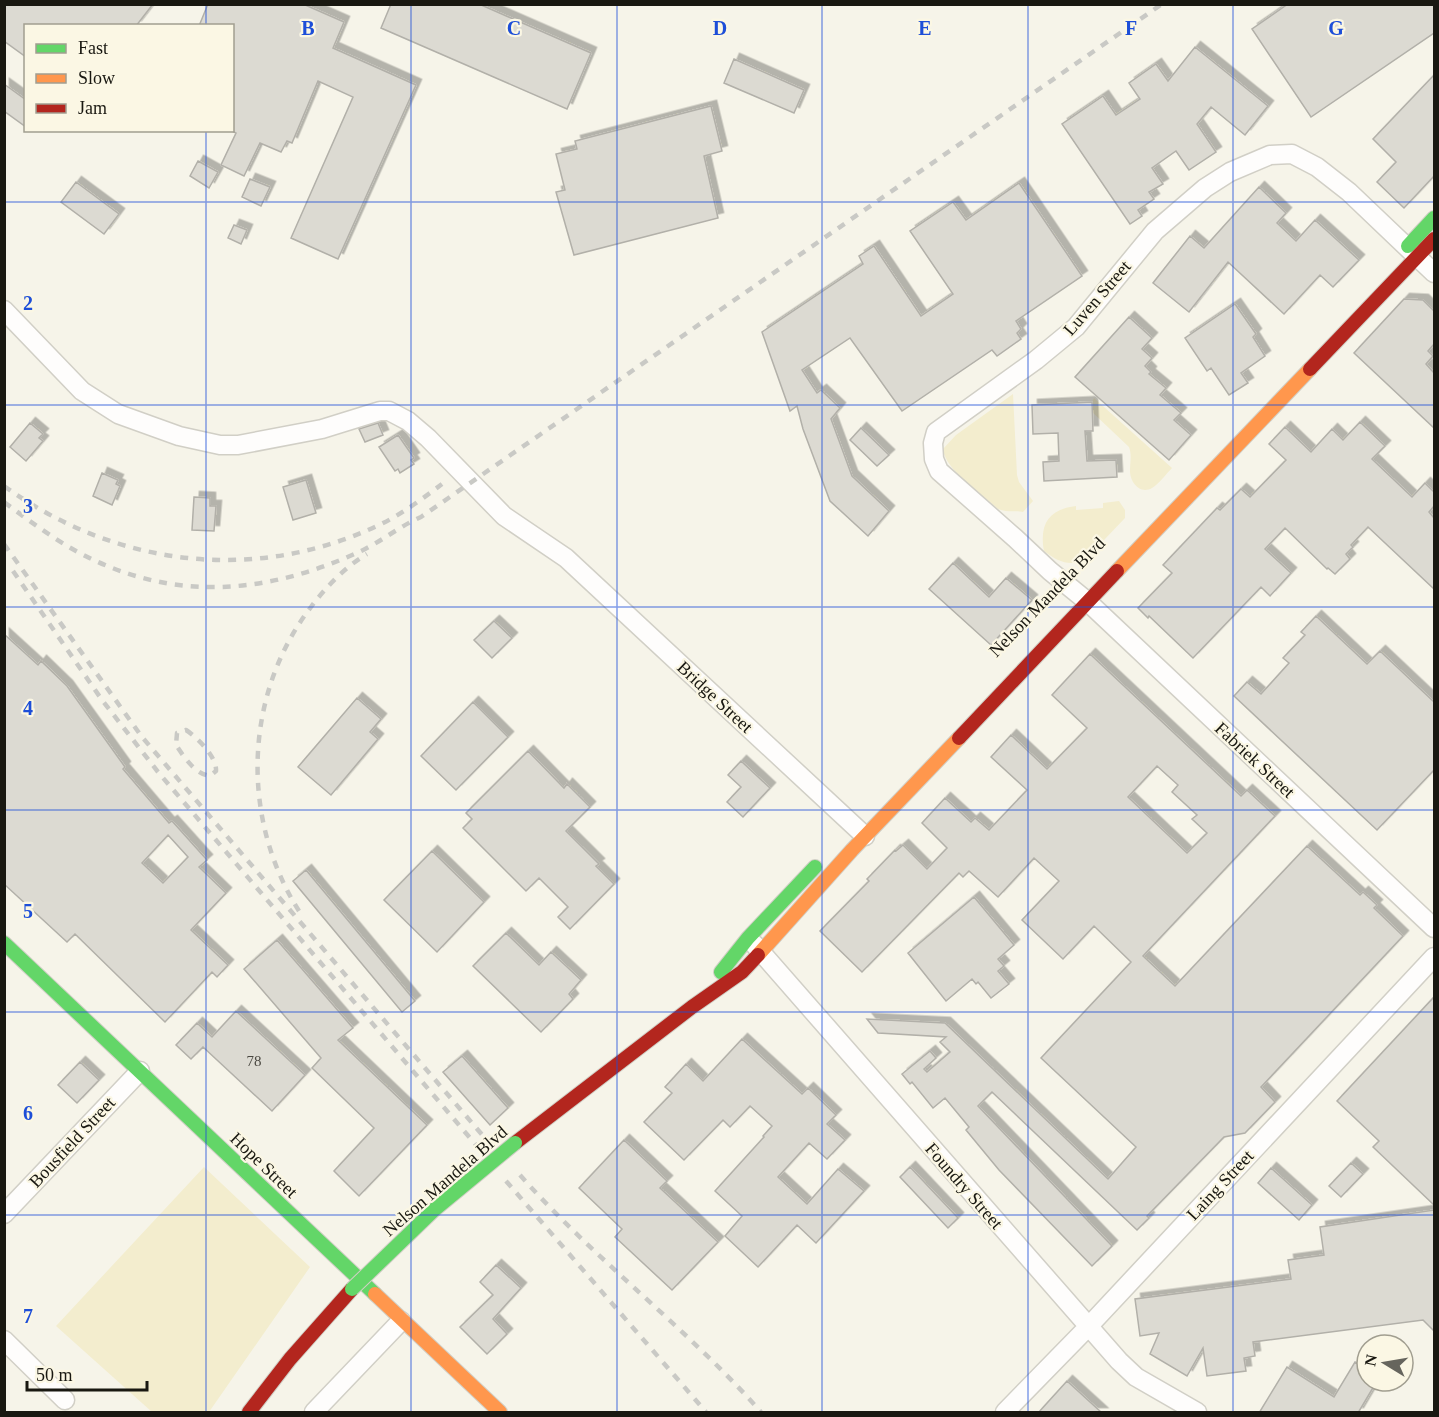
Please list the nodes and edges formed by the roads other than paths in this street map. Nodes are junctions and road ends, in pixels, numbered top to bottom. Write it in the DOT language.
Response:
graph roads {
  1 [pos="1434,218"];
  2 [pos="1434,239"];
  3 [pos="1408,253"];
  4 [pos="1434,273"];
  5 [pos="4,310"];
  6 [pos="1080,594"];
  7 [pos="857,828"];
  8 [pos="821,860"];
  9 [pos="1434,928"];
  10 [pos="748,938"];
  11 [pos="4,943"];
  12 [pos="761,952"];
  13 [pos="1434,957"];
  14 [pos="687,1011"];
  15 [pos="140,1071"];
  16 [pos="4,1214"];
  17 [pos="401,1321"];
  18 [pos="1088,1327"];
  19 [pos="4,1340"];
  20 [pos="65,1400"];
  21 [pos="249,1413"];
  22 [pos="314,1413"];
  23 [pos="500,1413"];
  24 [pos="1005,1413"];
  25 [pos="1197,1413"];
  1 -- 3 [label="street, Nelson Mandela Blvd"];
  2 -- 3 [label="street, Nelson Mandela Blvd"];
  3 -- 4 [label="street"];
  3 -- 6 [label="street, Nelson Mandela Blvd"];
  3 -- 6 [label="street, Luven Street"];
  5 -- 7 [label="street, Bridge Street"];
  6 -- 7 [label="street, Nelson Mandela Blvd"];
  6 -- 9 [label="street, Fabriek Street"];
  7 -- 12 [label="street, Nelson Mandela Blvd"];
  8 -- 10 [label="street, Nelson Mandela Blvd"];
  10 -- 12 [label="street, Foundry Street"];
  10 -- 14 [label="street, Nelson Mandela Blvd"];
  11 -- 15 [label="street, Hope Street"];
  12 -- 14 [label="street, Nelson Mandela Blvd"];
  12 -- 18 [label="street, Foundry Street"];
  13 -- 18 [label="street, Laing Street"];
  14 -- 21 [label="street, Nelson Mandela Blvd, bridge"];
  15 -- 16 [label="street, Bousfield Street"];
  15 -- 17 [label="street, Hope Street"];
  17 -- 22 [label="street"];
  17 -- 23 [label="street, Hope Street"];
  18 -- 24 [label="street, Laing Street"];
  18 -- 25 [label="street, Foundry Street"];
  19 -- 20 [label="street"];
}
